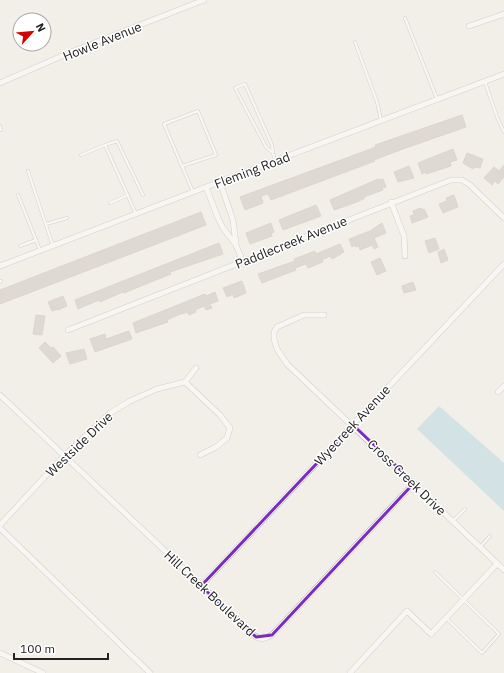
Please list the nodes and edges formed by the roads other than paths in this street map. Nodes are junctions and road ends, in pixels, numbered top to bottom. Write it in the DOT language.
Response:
graph roads {
  1 [pos="204,0"];
  2 [pos="504,14"];
  3 [pos="405,18"];
  4 [pos="469,26"];
  5 [pos="355,42"];
  6 [pos="504,74"];
  7 [pos="0,82"];
  8 [pos="484,82"];
  9 [pos="437,100"];
  10 [pos="382,121"];
  11 [pos="0,126"];
  12 [pos="2,130"];
  13 [pos="504,132"];
  14 [pos="106,145"];
  15 [pos="273,153"];
  16 [pos="80,155"];
  17 [pos="275,161"];
  18 [pos="182,166"];
  19 [pos="28,171"];
  20 [pos="220,182"];
  21 [pos="206,187"];
  22 [pos="193,192"];
  23 [pos="18,195"];
  24 [pos="128,195"];
  25 [pos="143,195"];
  26 [pos="391,202"];
  27 [pos="110,203"];
  28 [pos="136,214"];
  29 [pos="67,218"];
  30 [pos="504,218"];
  31 [pos="46,224"];
  32 [pos="36,240"];
  33 [pos="20,246"];
  34 [pos="53,246"];
  35 [pos="236,246"];
  36 [pos="40,251"];
  37 [pos="405,256"];
  38 [pos="243,262"];
  39 [pos="504,264"];
  40 [pos="0,266"];
  41 [pos="324,315"];
  42 [pos="68,330"];
  43 [pos="196,368"];
  44 [pos="185,382"];
  45 [pos="504,386"];
  46 [pos="498,392"];
  47 [pos="0,395"];
  48 [pos="352,425"];
  49 [pos="200,455"];
  50 [pos="64,456"];
  51 [pos="414,483"];
  52 [pos="465,509"];
  53 [pos="453,521"];
  54 [pos="0,525"];
  55 [pos="0,528"];
  56 [pos="490,536"];
  57 [pos="480,547"];
  58 [pos="497,564"];
  59 [pos="504,570"];
  60 [pos="435,572"];
  61 [pos="201,586"];
  62 [pos="464,599"];
  63 [pos="446,618"];
  64 [pos="0,653"];
  65 [pos="43,673"];
  66 [pos="150,673"];
  67 [pos="350,673"];
  1 -- 7 [label="street, Howle Avenue"];
  2 -- 4 [label="street"];
  3 -- 9 [label="lane"];
  5 -- 10 [label="lane"];
  6 -- 8 [label="street, Fleming Road"];
  8 -- 9 [label="street, Fleming Road"];
  8 -- 13 [label="lane"];
  9 -- 10 [label="street, Fleming Road"];
  10 -- 17 [label="street, Fleming Road"];
  11 -- 12 [label="lane"];
  14 -- 16 [label="lane"];
  14 -- 24 [label="lane"];
  14 -- 25 [label="lane"];
  15 -- 15 [label="lane"];
  15 -- 17 [label="lane"];
  17 -- 20 [label="street, Fleming Road"];
  18 -- 18 [label="lane"];
  18 -- 22 [label="lane"];
  19 -- 31 [label="lane"];
  20 -- 21 [label="street, Fleming Road"];
  20 -- 35 [label="street"];
  21 -- 22 [label="street, Fleming Road"];
  21 -- 35 [label="street"];
  22 -- 28 [label="street, Fleming Road"];
  23 -- 32 [label="lane"];
  24 -- 27 [label="lane"];
  24 -- 28 [label="lane"];
  26 -- 30 [label="street, Paddlecreek Avenue"];
  26 -- 37 [label="street"];
  26 -- 38 [label="street, Paddlecreek Avenue"];
  28 -- 34 [label="street, Fleming Road"];
  29 -- 31 [label="lane"];
  31 -- 34 [label="lane"];
  32 -- 33 [label="lane"];
  32 -- 36 [label="lane"];
  34 -- 36 [label="street, Fleming Road"];
  35 -- 38 [label="street"];
  36 -- 40 [label="street, Fleming Road"];
  38 -- 42 [label="street, Paddlecreek Avenue"];
  39 -- 48 [label="street, Wyecreek Avenue"];
  41 -- 48 [label="street, Cross Creek Drive"];
  43 -- 44 [label="street"];
  44 -- 49 [label="street"];
  44 -- 50 [label="street, Westside Drive"];
  45 -- 46 [label="street"];
  47 -- 50 [label="street, Hill Creek Boulevard"];
  48 -- 51 [label="street, Cross Creek Drive"];
  48 -- 61 [label="street, Wyecreek Avenue"];
  50 -- 54 [label="street, Westside Drive"];
  50 -- 61 [label="street, Hill Creek Boulevard"];
  51 -- 53 [label="street, Cross Creek Drive"];
  51 -- 61 [label="street, Hill Creek Boulevard"];
  52 -- 53 [label="lane"];
  53 -- 57 [label="street, Cross Creek Drive"];
  55 -- 66 [label="street"];
  56 -- 57 [label="lane"];
  57 -- 58 [label="street, Cross Creek Drive"];
  58 -- 59 [label="street, Cross Creek Drive"];
  58 -- 62 [label="street"];
  60 -- 62 [label="lane"];
  62 -- 63 [label="street"];
  62 -- 63 [label="lane"];
  63 -- 67 [label="street"];
  64 -- 65 [label="street"];
}
